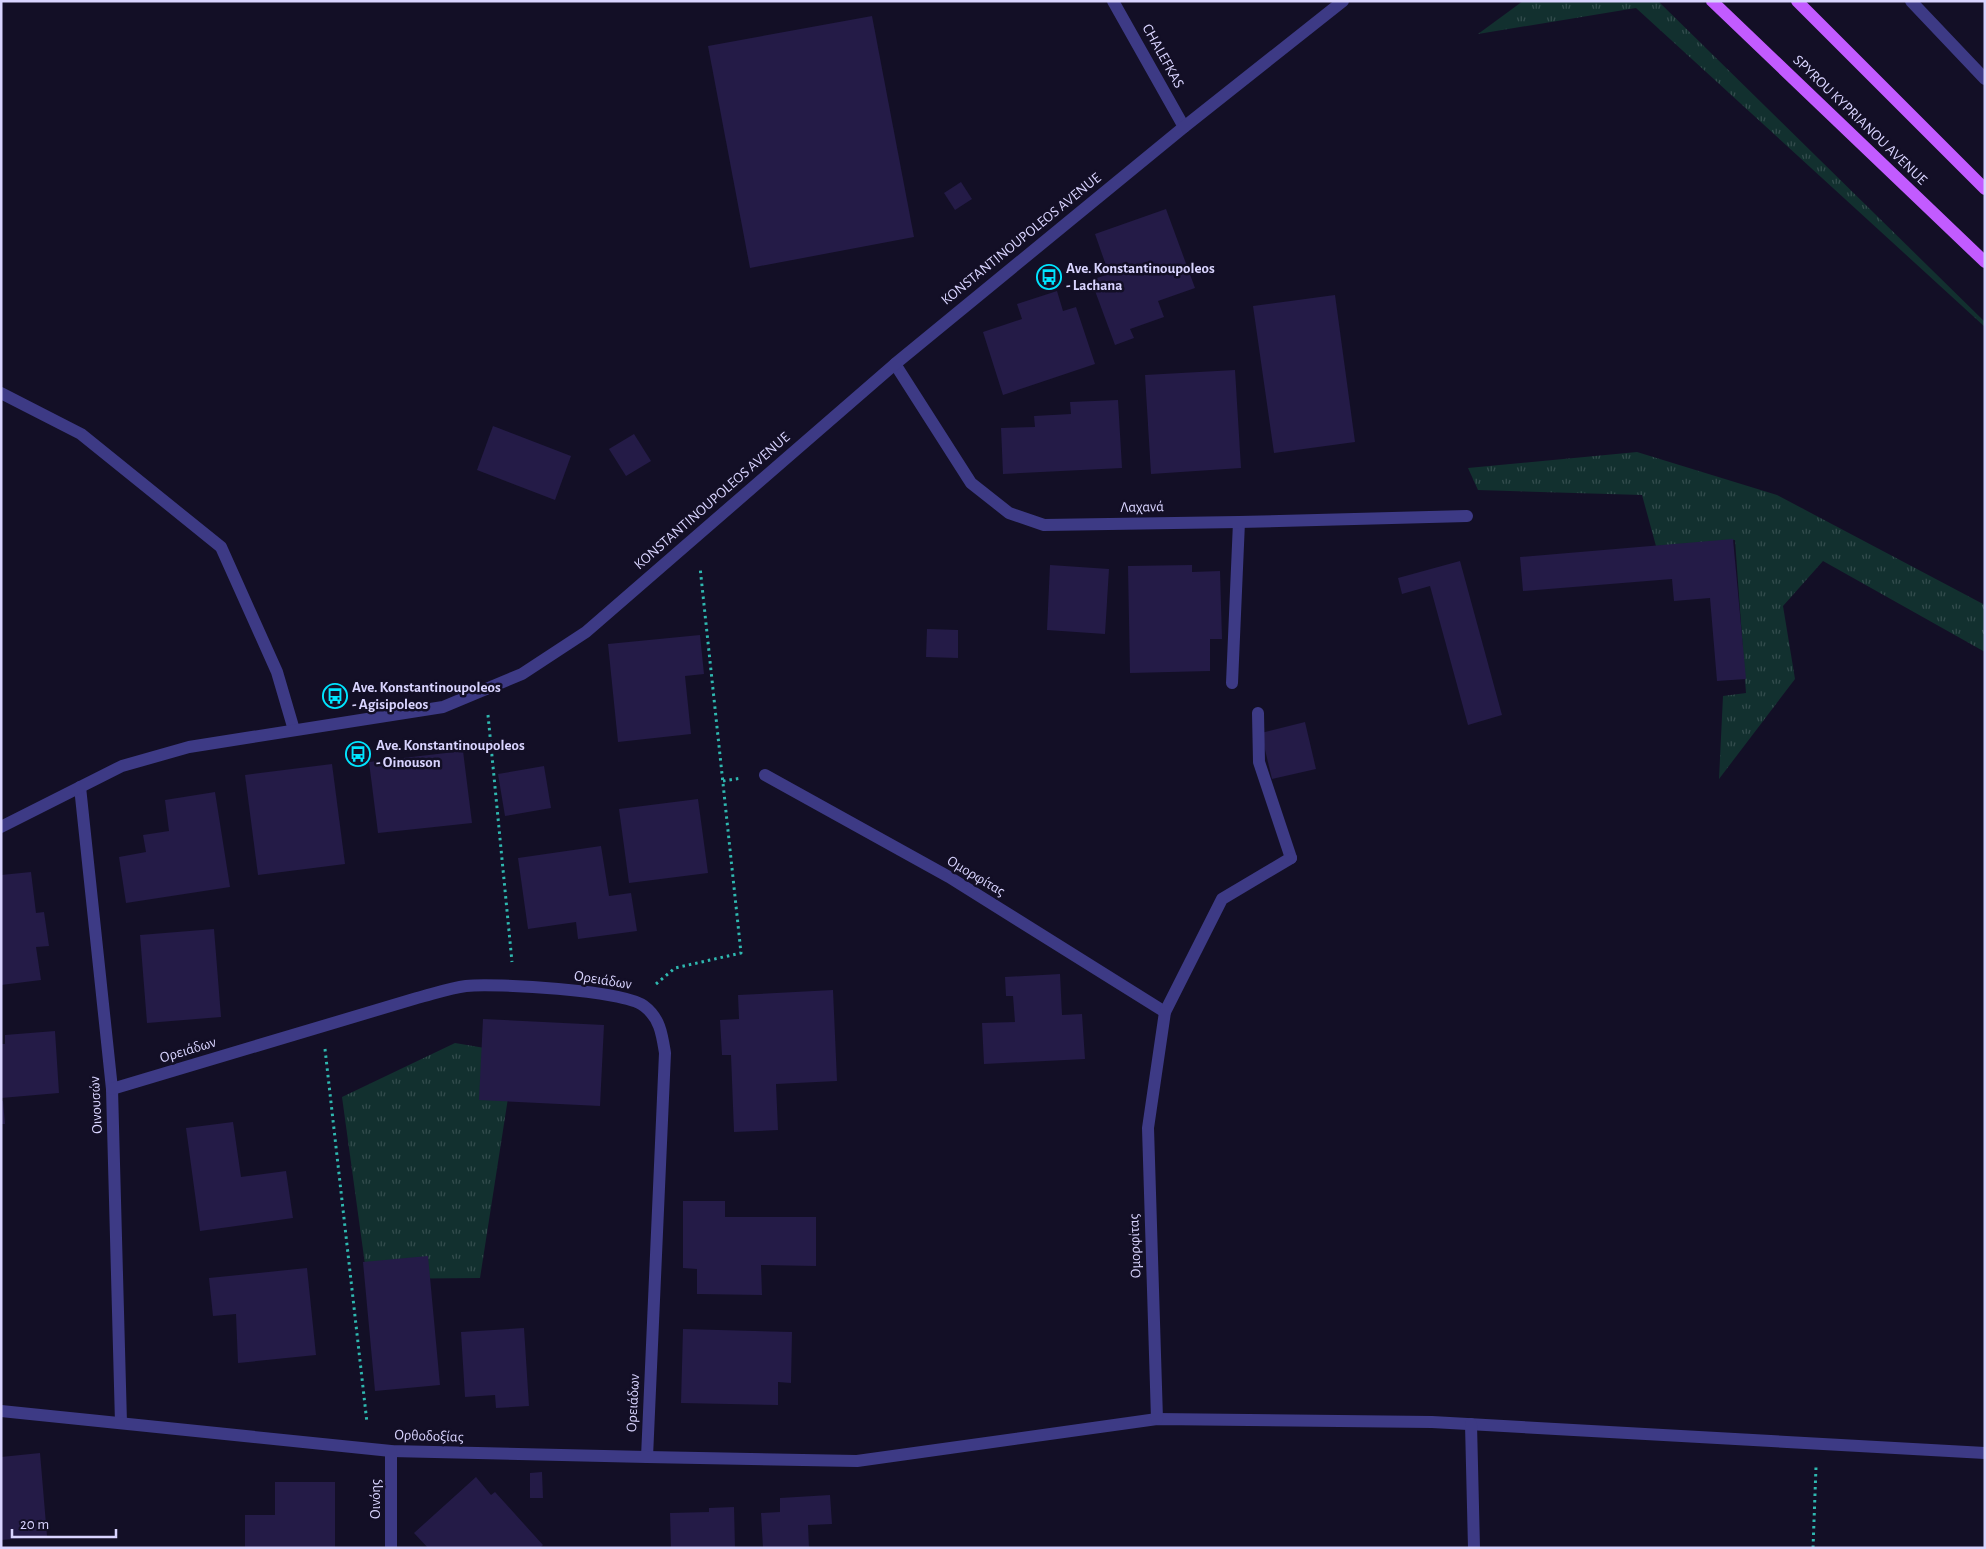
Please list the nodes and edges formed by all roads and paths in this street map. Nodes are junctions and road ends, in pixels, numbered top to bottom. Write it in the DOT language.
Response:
graph roads {
  1 [pos="1113,1"];
  2 [pos="1344,1"];
  3 [pos="1712,1"];
  4 [pos="1797,1"];
  5 [pos="1911,1"];
  6 [pos="1985,79"];
  7 [pos="1184,127"];
  8 [pos="1985,189"];
  9 [pos="1985,262"];
  10 [pos="895,364"];
  11 [pos="1,393"];
  12 [pos="1466,516"];
  13 [pos="1239,522"];
  14 [pos="696,536"];
  15 [pos="1232,683"];
  16 [pos="485,689"];
  17 [pos="1258,713"];
  18 [pos="294,730"];
  19 [pos="765,775"];
  20 [pos="80,788"];
  21 [pos="1,827"];
  22 [pos="514,987"];
  23 [pos="636,1002"];
  24 [pos="1165,1012"];
  25 [pos="323,1026"];
  26 [pos="112,1089"];
  27 [pos="1,1411"];
  28 [pos="1157,1419"];
  29 [pos="121,1423"];
  30 [pos="1471,1424"];
  31 [pos="1816,1443"];
  32 [pos="370,1449"];
  33 [pos="391,1451"];
  34 [pos="1985,1453"];
  35 [pos="647,1457"];
  36 [pos="391,1548"];
  37 [pos="1474,1548"];
  38 [pos="1813,1548"];
  1 -- 7 [label="street, CHALEFKAS"];
  2 -- 7 [label="street, KONSTANTINOUPOLEOS AVENUE"];
  3 -- 9 [label="main road, SPYROU KYPRIANOU AVENUE"];
  4 -- 8 [label="main road"];
  5 -- 6 [label="street"];
  7 -- 10 [label="street, KONSTANTINOUPOLEOS AVENUE"];
  10 -- 13 [label="street, Λαχανά"];
  10 -- 14 [label="street, KONSTANTINOUPOLEOS AVENUE"];
  11 -- 18 [label="street"];
  12 -- 13 [label="street, Λαχανά"];
  13 -- 15 [label="street"];
  14 -- 16 [label="street, KONSTANTINOUPOLEOS AVENUE"];
  14 -- 23 [label="path"];
  16 -- 18 [label="street, KONSTANTINOUPOLEOS AVENUE"];
  16 -- 22 [label="path"];
  17 -- 24 [label="street, Ομορφίτας"];
  18 -- 20 [label="street, KONSTANTINOUPOLEOS AVENUE"];
  19 -- 24 [label="street, Ομορφίτας"];
  20 -- 21 [label="street, KONSTANTINOUPOLEOS AVENUE"];
  20 -- 26 [label="street, Οινουσών"];
  22 -- 23 [label="street, Ορειάδων"];
  22 -- 25 [label="street, Ορειάδων"];
  23 -- 35 [label="street, Ορειάδων"];
  24 -- 28 [label="street, Ομορφίτας"];
  25 -- 26 [label="street, Ορειάδων"];
  25 -- 32 [label="path"];
  26 -- 29 [label="street, Οινουσών"];
  27 -- 29 [label="street, Ορθοδοξίας"];
  28 -- 30 [label="street, Ορθοδοξίας"];
  28 -- 35 [label="street, Ορθοδοξίας"];
  29 -- 32 [label="street, Ορθοδοξίας"];
  30 -- 31 [label="street, Ορθοδοξίας"];
  30 -- 37 [label="street"];
  31 -- 34 [label="street, Ορθοδοξίας"];
  31 -- 38 [label="path"];
  32 -- 33 [label="street, Ορθοδοξίας"];
  33 -- 35 [label="street, Ορθοδοξίας"];
  33 -- 36 [label="street, Οινόης"];
}
